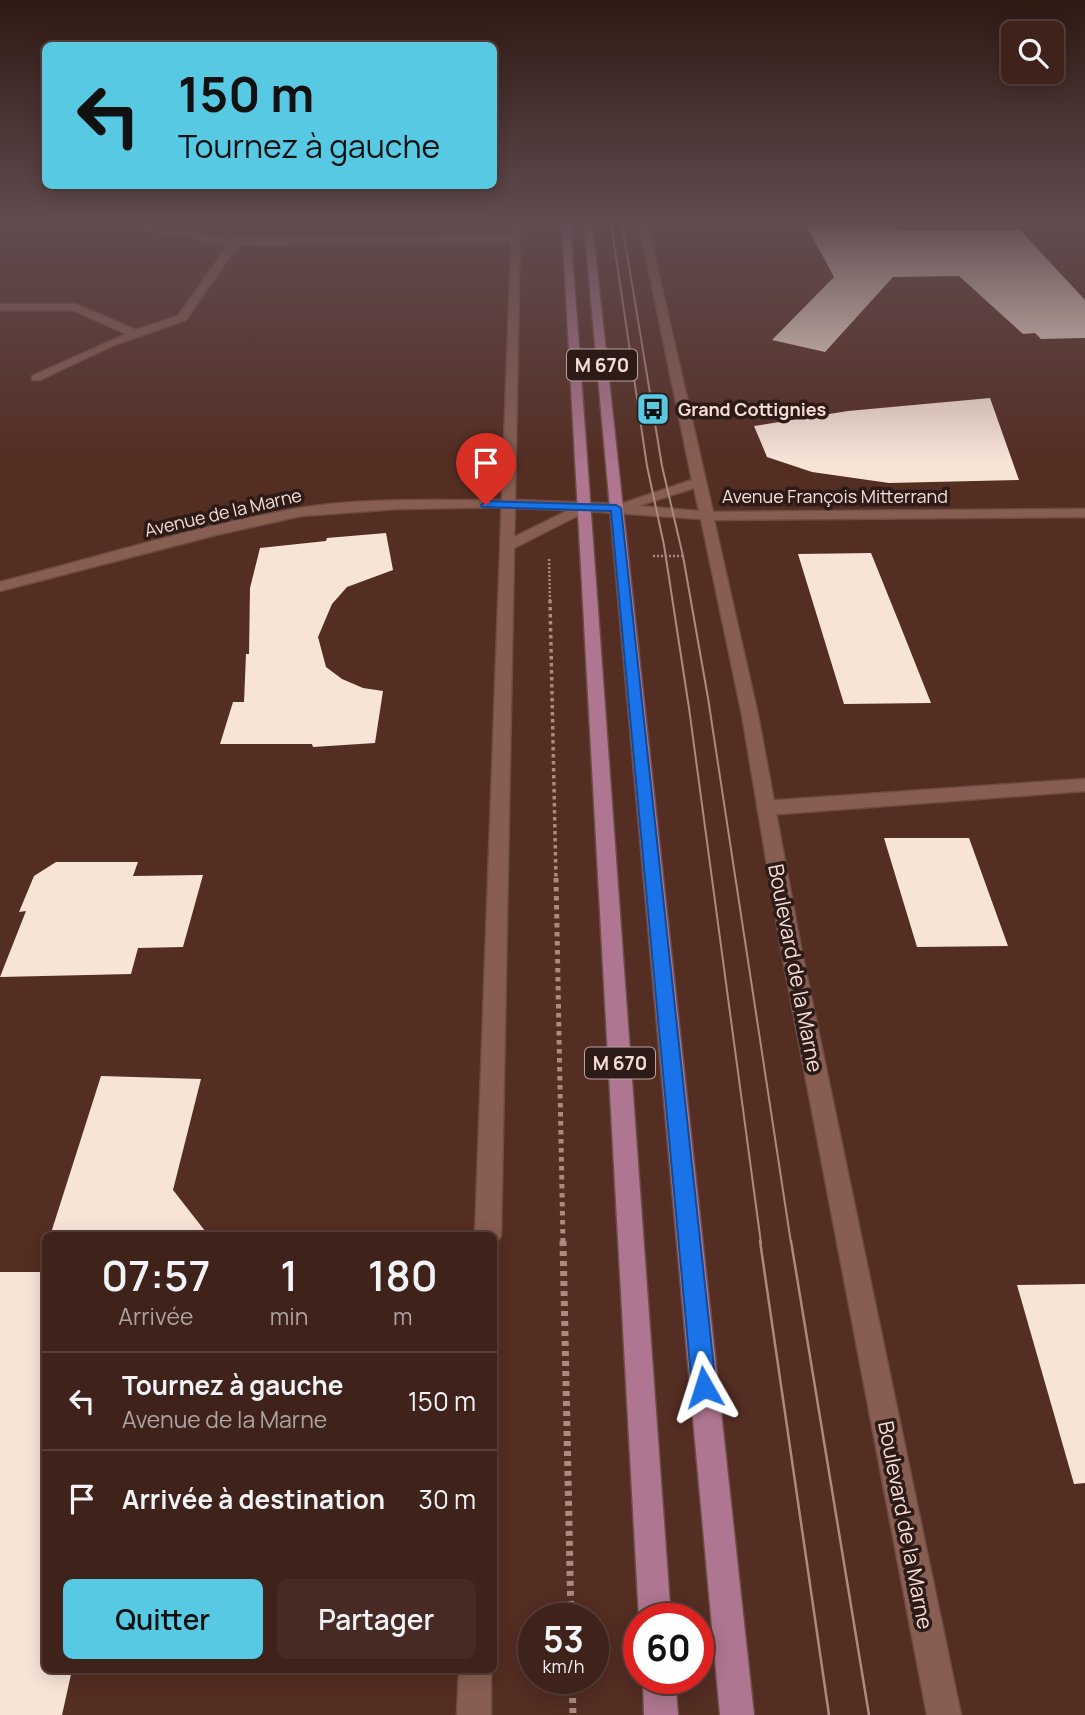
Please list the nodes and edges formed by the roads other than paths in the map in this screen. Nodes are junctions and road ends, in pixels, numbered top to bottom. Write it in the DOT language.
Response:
graph roads {
  1 [pos="192,303"];
  2 [pos="514,303"];
  3 [pos="572,303"];
  4 [pos="596,303"];
  5 [pos="661,303"];
  6 [pos="0,306"];
  7 [pos="136,334"];
  8 [pos="36,378"];
  9 [pos="701,482"];
  10 [pos="507,504"];
  11 [pos="586,507"];
  12 [pos="616,508"];
  13 [pos="1085,513"];
  14 [pos="709,516"];
  15 [pos="507,546"];
  16 [pos="0,587"];
  17 [pos="1085,785"];
  18 [pos="766,807"];
  19 [pos="488,1232"];
  20 [pos="654,1603"];
  21 [pos="475,1673"];
  22 [pos="660,1694"];
  23 [pos="474,1715"];
  24 [pos="662,1715"];
  25 [pos="737,1715"];
  26 [pos="944,1715"];
  1 -- 7 [label="street"];
  2 -- 10 [label="street"];
  3 -- 11 [label="main road, M 670"];
  4 -- 12 [label="main road, M 670"];
  5 -- 9 [label="street, Boulevard de la Marne"];
  6 -- 7 [label="street"];
  7 -- 8 [label="street"];
  9 -- 12 [label="street"];
  9 -- 14 [label="street, Boulevard de la Marne"];
  10 -- 11 [label="street, Avenue de la Marne"];
  10 -- 15 [label="street"];
  10 -- 16 [label="street, Avenue de la Marne"];
  11 -- 12 [label="street, Avenue François Mitterrand"];
  11 -- 15 [label="street"];
  11 -- 20 [label="main road, M 670"];
  12 -- 14 [label="street, Avenue François Mitterrand"];
  12 -- 25 [label="main road, M 670"];
  13 -- 14 [label="street, Avenue François Mitterrand"];
  14 -- 18 [label="street, Boulevard de la Marne"];
  15 -- 19 [label="street"];
  17 -- 18 [label="street"];
  18 -- 26 [label="street, Boulevard de la Marne"];
  21 -- 23 [label="street"];
  22 -- 24 [label="main road"];
}
